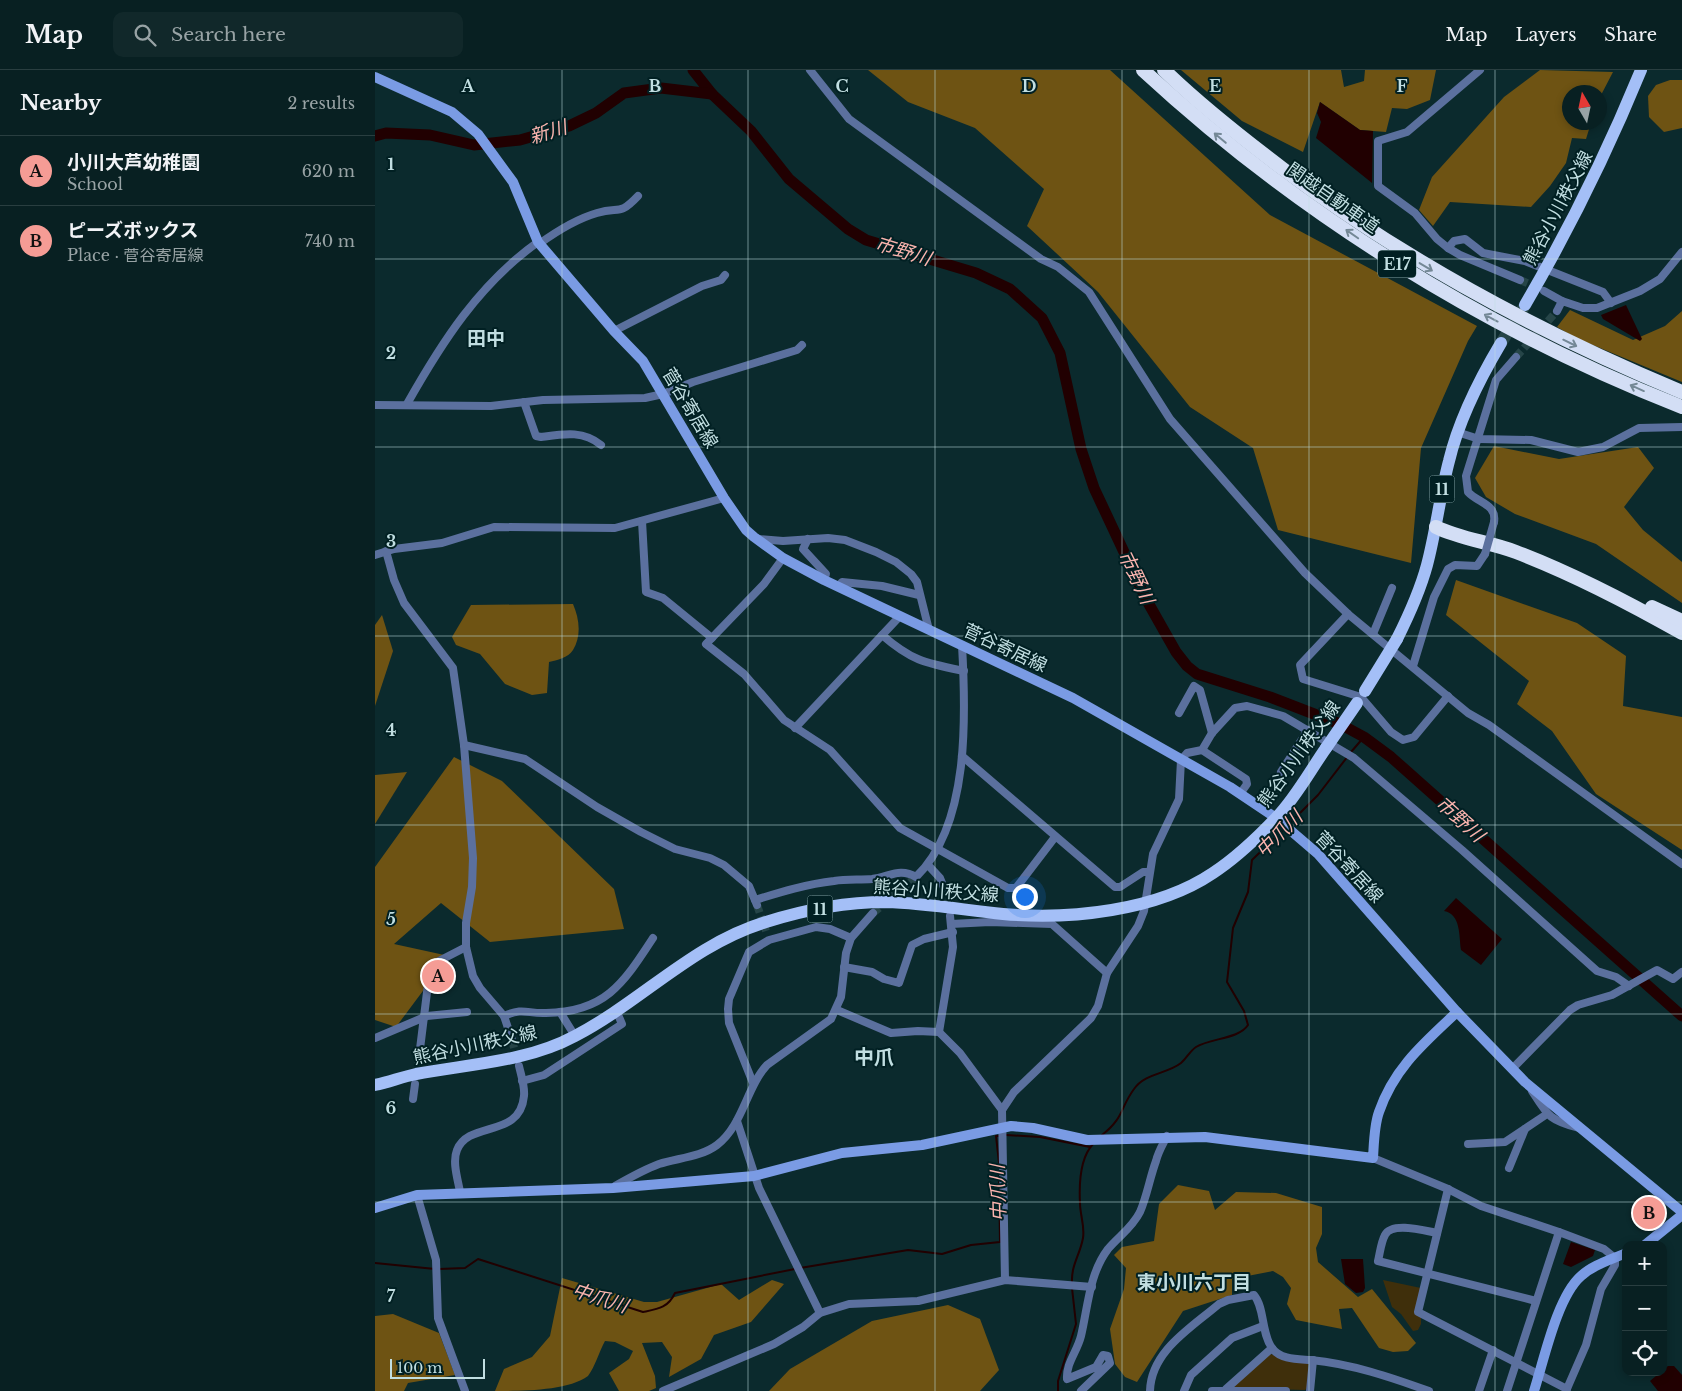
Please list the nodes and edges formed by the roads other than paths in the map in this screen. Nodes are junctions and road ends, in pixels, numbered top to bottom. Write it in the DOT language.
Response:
graph roads {
  1 [pos="810,70"];
  2 [pos="1143,70"];
  3 [pos="1164,70"];
  4 [pos="1480,70"];
  5 [pos="1639,74"];
  6 [pos="375,78"];
  7 [pos="638,196"];
  8 [pos="538,243"];
  9 [pos="1448,248"];
  10 [pos="1682,252"];
  11 [pos="1546,269"];
  12 [pos="725,275"];
  13 [pos="1520,280"];
  14 [pos="1544,291"];
  15 [pos="1563,301"];
  16 [pos="1611,303"];
  17 [pos="1525,305"];
  18 [pos="1557,311"];
  19 [pos="614,331"];
  20 [pos="1501,344"];
  21 [pos="802,345"];
  22 [pos="1517,357"];
  23 [pos="1682,390"];
  24 [pos="663,394"];
  25 [pos="524,402"];
  26 [pos="407,404"];
  27 [pos="375,405"];
  28 [pos="1682,407"];
  29 [pos="1682,426"];
  30 [pos="1457,432"];
  31 [pos="1479,439"];
  32 [pos="601,446"];
  33 [pos="724,498"];
  34 [pos="642,521"];
  35 [pos="1436,527"];
  36 [pos="757,539"];
  37 [pos="809,539"];
  38 [pos="386,551"];
  39 [pos="375,555"];
  40 [pos="783,558"];
  41 [pos="824,580"];
  42 [pos="838,587"];
  43 [pos="1392,588"];
  44 [pos="919,595"];
  45 [pos="1348,614"];
  46 [pos="900,616"];
  47 [pos="1682,621"];
  48 [pos="929,630"];
  49 [pos="1682,633"];
  50 [pos="1373,634"];
  51 [pos="882,635"];
  52 [pos="712,638"];
  53 [pos="962,645"];
  54 [pos="1413,666"];
  55 [pos="963,672"];
  56 [pos="1448,696"];
  57 [pos="1361,697"];
  58 [pos="1179,713"];
  59 [pos="795,728"];
  60 [pos="1307,730"];
  61 [pos="1212,733"];
  62 [pos="463,745"];
  63 [pos="1202,750"];
  64 [pos="962,756"];
  65 [pos="1181,760"];
  66 [pos="1281,772"];
  67 [pos="1240,794"];
  68 [pos="1276,818"];
  69 [pos="1055,837"];
  70 [pos="939,850"];
  71 [pos="1682,864"];
  72 [pos="928,865"];
  73 [pos="1148,872"];
  74 [pos="944,888"];
  75 [pos="1144,904"];
  76 [pos="873,913"];
  77 [pos="951,924"];
  78 [pos="766,931"];
  79 [pos="653,938"];
  80 [pos="851,938"];
  81 [pos="769,940"];
  82 [pos="465,947"];
  83 [pos="844,967"];
  84 [pos="1107,972"];
  85 [pos="1682,972"];
  86 [pos="1631,985"];
  87 [pos="616,1010"];
  88 [pos="837,1010"];
  89 [pos="467,1012"];
  90 [pos="560,1012"];
  91 [pos="1457,1012"];
  92 [pos="504,1016"];
  93 [pos="425,1018"];
  94 [pos="939,1032"];
  95 [pos="575,1036"];
  96 [pos="375,1038"];
  97 [pos="512,1040"];
  98 [pos="419,1056"];
  99 [pos="519,1066"];
  100 [pos="1512,1069"];
  101 [pos="522,1081"];
  102 [pos="753,1083"];
  103 [pos="415,1084"];
  104 [pos="375,1085"];
  105 [pos="1528,1085"];
  106 [pos="413,1100"];
  107 [pos="1002,1110"];
  108 [pos="1547,1114"];
  109 [pos="737,1120"];
  110 [pos="1003,1127"];
  111 [pos="1525,1129"];
  112 [pos="1580,1129"];
  113 [pos="1167,1136"];
  114 [pos="1468,1144"];
  115 [pos="1373,1158"];
  116 [pos="1509,1168"];
  117 [pos="754,1176"];
  118 [pos="613,1188"];
  119 [pos="1448,1189"];
  120 [pos="460,1192"];
  121 [pos="417,1195"];
  122 [pos="375,1208"];
  123 [pos="1682,1214"];
  124 [pos="1559,1232"];
  125 [pos="1437,1233"];
  126 [pos="1650,1241"];
  127 [pos="1622,1255"];
  128 [pos="1615,1258"];
  129 [pos="1427,1274"];
  130 [pos="1005,1280"];
  131 [pos="1092,1287"];
  132 [pos="1536,1301"];
  133 [pos="821,1313"];
  134 [pos="1263,1326"];
  135 [pos="1272,1348"];
  136 [pos="1493,1350"];
  137 [pos="1313,1360"];
  138 [pos="1517,1363"];
  139 [pos="1540,1374"];
  140 [pos="1226,1390"];
  141 [pos="1420,1390"];
  142 [pos="1567,1390"];
  143 [pos="465,1391"];
  144 [pos="663,1391"];
  145 [pos="1081,1391"];
  146 [pos="1150,1391"];
  147 [pos="1184,1391"];
  148 [pos="1214,1391"];
  149 [pos="1286,1391"];
  150 [pos="1310,1391"];
  151 [pos="1429,1391"];
  152 [pos="1479,1391"];
  153 [pos="1507,1391"];
  154 [pos="1534,1391"];
  1 -- 45 [label="street"];
  28 -- 2 [label="highway, 関越自動車道 / E17, one-way"];
  3 -- 23 [label="highway, 関越自動車道 / E17, one-way"];
  4 -- 9 [label="street"];
  5 -- 11 [label="main road, 熊谷小川秩父線"];
  6 -- 8 [label="main road, 菅谷寄居線"];
  7 -- 8 [label="street"];
  8 -- 19 [label="main road, 菅谷寄居線"];
  8 -- 26 [label="street"];
  9 -- 11 [label="street"];
  9 -- 13 [label="street"];
  10 -- 16 [label="street"];
  11 -- 16 [label="street"];
  11 -- 17 [label="main road, 熊谷小川秩父線"];
  12 -- 19 [label="street"];
  14 -- 15 [label="street"];
  15 -- 16 [label="street"];
  15 -- 18 [label="street"];
  19 -- 24 [label="main road, 菅谷寄居線"];
  20 -- 30 [label="main road, 熊谷小川秩父線 / 11"];
  21 -- 24 [label="street"];
  22 -- 31 [label="street"];
  24 -- 25 [label="street"];
  24 -- 33 [label="main road, 菅谷寄居線"];
  25 -- 26 [label="street"];
  25 -- 32 [label="street"];
  26 -- 27 [label="street"];
  29 -- 31 [label="street"];
  30 -- 31 [label="street"];
  30 -- 35 [label="main road, 熊谷小川秩父線 / 11"];
  31 -- 54 [label="street, bridge"];
  33 -- 34 [label="street"];
  33 -- 36 [label="main road, 菅谷寄居線"];
  34 -- 38 [label="street"];
  34 -- 52 [label="street"];
  35 -- 47 [label="highway"];
  35 -- 49 [label="highway"];
  35 -- 57 [label="main road, 熊谷小川秩父線 / 11, bridge"];
  36 -- 37 [label="street"];
  36 -- 40 [label="main road, 菅谷寄居線"];
  37 -- 41 [label="street"];
  37 -- 44 [label="street"];
  38 -- 39 [label="street"];
  38 -- 62 [label="street"];
  40 -- 41 [label="main road, 菅谷寄居線"];
  40 -- 52 [label="street"];
  41 -- 42 [label="main road, 菅谷寄居線"];
  42 -- 44 [label="street"];
  42 -- 46 [label="main road, 菅谷寄居線"];
  43 -- 50 [label="street"];
  44 -- 48 [label="street"];
  45 -- 50 [label="street"];
  45 -- 57 [label="street"];
  46 -- 48 [label="main road, 菅谷寄居線"];
  46 -- 51 [label="street"];
  48 -- 53 [label="main road, 菅谷寄居線"];
  50 -- 54 [label="street"];
  51 -- 55 [label="street"];
  51 -- 59 [label="street"];
  52 -- 59 [label="street"];
  53 -- 55 [label="street"];
  53 -- 65 [label="main road, 菅谷寄居線"];
  54 -- 56 [label="street"];
  55 -- 64 [label="street"];
  56 -- 57 [label="street"];
  56 -- 71 [label="street"];
  57 -- 68 [label="main road, 熊谷小川秩父線 / 11, bridge"];
  58 -- 61 [label="street"];
  59 -- 70 [label="street"];
  60 -- 61 [label="street"];
  60 -- 66 [label="street"];
  60 -- 86 [label="street"];
  61 -- 63 [label="street"];
  62 -- 72 [label="street"];
  62 -- 82 [label="street"];
  63 -- 65 [label="street"];
  63 -- 67 [label="street"];
  64 -- 69 [label="street"];
  64 -- 70 [label="street"];
  65 -- 67 [label="main road, 菅谷寄居線"];
  65 -- 73 [label="street"];
  67 -- 68 [label="main road, 菅谷寄居線"];
  68 -- 75 [label="main road, 熊谷小川秩父線 / 11"];
  68 -- 91 [label="main road, 菅谷寄居線"];
  69 -- 70 [label="street"];
  69 -- 73 [label="street"];
  70 -- 72 [label="street"];
  72 -- 74 [label="street"];
  73 -- 75 [label="street"];
  75 -- 84 [label="street"];
  75 -- 87 [label="main road, 熊谷小川秩父線 / 11"];
  76 -- 80 [label="street"];
  77 -- 83 [label="street"];
  77 -- 84 [label="street"];
  77 -- 94 [label="street"];
  78 -- 81 [label="street"];
  79 -- 90 [label="street"];
  80 -- 81 [label="street"];
  80 -- 83 [label="street"];
  81 -- 102 [label="street"];
  82 -- 92 [label="street"];
  82 -- 93 [label="street"];
  83 -- 88 [label="street"];
  84 -- 107 [label="street"];
  85 -- 86 [label="street"];
  86 -- 100 [label="street"];
  87 -- 95 [label="main road, 熊谷小川秩父線 / 11"];
  87 -- 101 [label="street"];
  88 -- 94 [label="street"];
  88 -- 102 [label="street"];
  89 -- 93 [label="street"];
  90 -- 92 [label="street"];
  90 -- 95 [label="street"];
  91 -- 100 [label="main road, 菅谷寄居線"];
  91 -- 115 [label="main road"];
  92 -- 97 [label="street"];
  93 -- 96 [label="street"];
  93 -- 98 [label="street"];
  94 -- 107 [label="street"];
  95 -- 104 [label="main road, 熊谷小川秩父線 / 11"];
  99 -- 101 [label="street"];
  100 -- 105 [label="main road, 菅谷寄居線"];
  101 -- 120 [label="street"];
  102 -- 109 [label="street"];
  103 -- 106 [label="street"];
  105 -- 108 [label="street"];
  105 -- 112 [label="main road, 菅谷寄居線"];
  107 -- 110 [label="street"];
  108 -- 111 [label="street"];
  108 -- 112 [label="street"];
  109 -- 117 [label="street"];
  109 -- 118 [label="street"];
  110 -- 113 [label="main road"];
  110 -- 117 [label="main road"];
  110 -- 130 [label="street"];
  111 -- 114 [label="street"];
  111 -- 116 [label="street"];
  112 -- 123 [label="main road, 菅谷寄居線"];
  113 -- 115 [label="main road"];
  113 -- 131 [label="street"];
  115 -- 119 [label="street"];
  117 -- 118 [label="main road"];
  117 -- 133 [label="street"];
  118 -- 120 [label="main road"];
  119 -- 124 [label="street"];
  119 -- 125 [label="street"];
  120 -- 121 [label="main road"];
  121 -- 122 [label="main road"];
  121 -- 143 [label="street"];
  123 -- 126 [label="main road"];
  124 -- 128 [label="street"];
  124 -- 132 [label="street"];
  125 -- 129 [label="street"];
  125 -- 129 [label="street"];
  127 -- 128 [label="main road"];
  128 -- 139 [label="main road"];
  128 -- 142 [label="street"];
  129 -- 132 [label="street"];
  129 -- 136 [label="street"];
  130 -- 131 [label="street"];
  130 -- 133 [label="street"];
  131 -- 145 [label="street"];
  132 -- 138 [label="street"];
  133 -- 144 [label="street"];
  134 -- 135 [label="street"];
  134 -- 146 [label="street"];
  134 -- 147 [label="street"];
  135 -- 137 [label="street"];
  135 -- 140 [label="street"];
  136 -- 138 [label="street"];
  136 -- 152 [label="street"];
  137 -- 141 [label="street"];
  137 -- 150 [label="street"];
  138 -- 139 [label="street"];
  138 -- 153 [label="street"];
  139 -- 142 [label="street"];
  139 -- 154 [label="main road"];
  140 -- 148 [label="street"];
  140 -- 149 [label="street"];
  141 -- 151 [label="street"];
}
